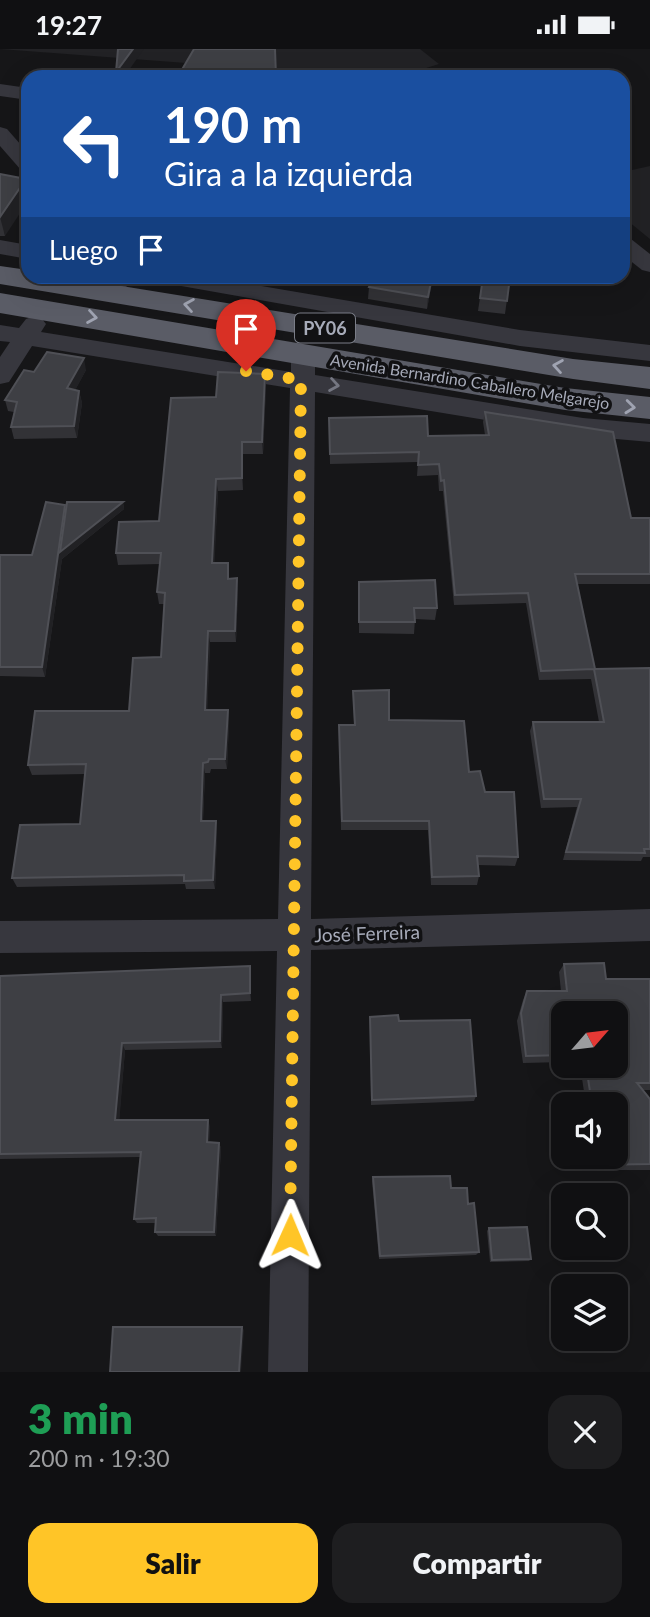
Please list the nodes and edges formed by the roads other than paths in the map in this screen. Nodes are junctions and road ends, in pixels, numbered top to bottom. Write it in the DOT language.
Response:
graph roads {
  1 [pos="0,90"];
  2 [pos="21,93"];
  3 [pos="0,133"];
  4 [pos="21,158"];
  5 [pos="0,247"];
  6 [pos="630,249"];
  7 [pos="21,251"];
  8 [pos="650,265"];
  9 [pos="0,275"];
  10 [pos="21,277"];
  11 [pos="115,284"];
  12 [pos="185,284"];
  13 [pos="0,303"];
  14 [pos="44,310"];
  15 [pos="0,333"];
  16 [pos="25,337"];
  17 [pos="305,340"];
  18 [pos="650,353"];
  19 [pos="0,376"];
  20 [pos="650,378"];
  21 [pos="650,408"];
  22 [pos="650,433"];
  23 [pos="650,925"];
  24 [pos="294,935"];
  25 [pos="0,937"];
  26 [pos="288,1372"];
  1 -- 2 [label="street"];
  3 -- 4 [label="street"];
  5 -- 7 [label="street"];
  6 -- 8 [label="street"];
  9 -- 10 [label="highway, Avenida Bernardino Caballero Melgarejo / PY06"];
  17 -- 11 [label="highway, Avenida Bernardino Caballero Melgarejo / PY06, one-way"];
  12 -- 17 [label="street"];
  13 -- 14 [label="highway, Avenida Bernardino Caballero Melgarejo / PY06"];
  14 -- 16 [label="street"];
  14 -- 17 [label="highway, Avenida Bernardino Caballero Melgarejo / PY06, one-way"];
  15 -- 16 [label="street"];
  16 -- 17 [label="street"];
  16 -- 19 [label="street"];
  17 -- 18 [label="street"];
  20 -- 17 [label="highway, Avenida Bernardino Caballero Melgarejo / PY06, one-way"];
  17 -- 21 [label="highway, Avenida Bernardino Caballero Melgarejo / PY06, one-way"];
  17 -- 22 [label="street, one-way"];
  17 -- 24 [label="street"];
  23 -- 24 [label="street, José Ferreira"];
  24 -- 25 [label="street, José Ferreira"];
  24 -- 26 [label="street"];
}
